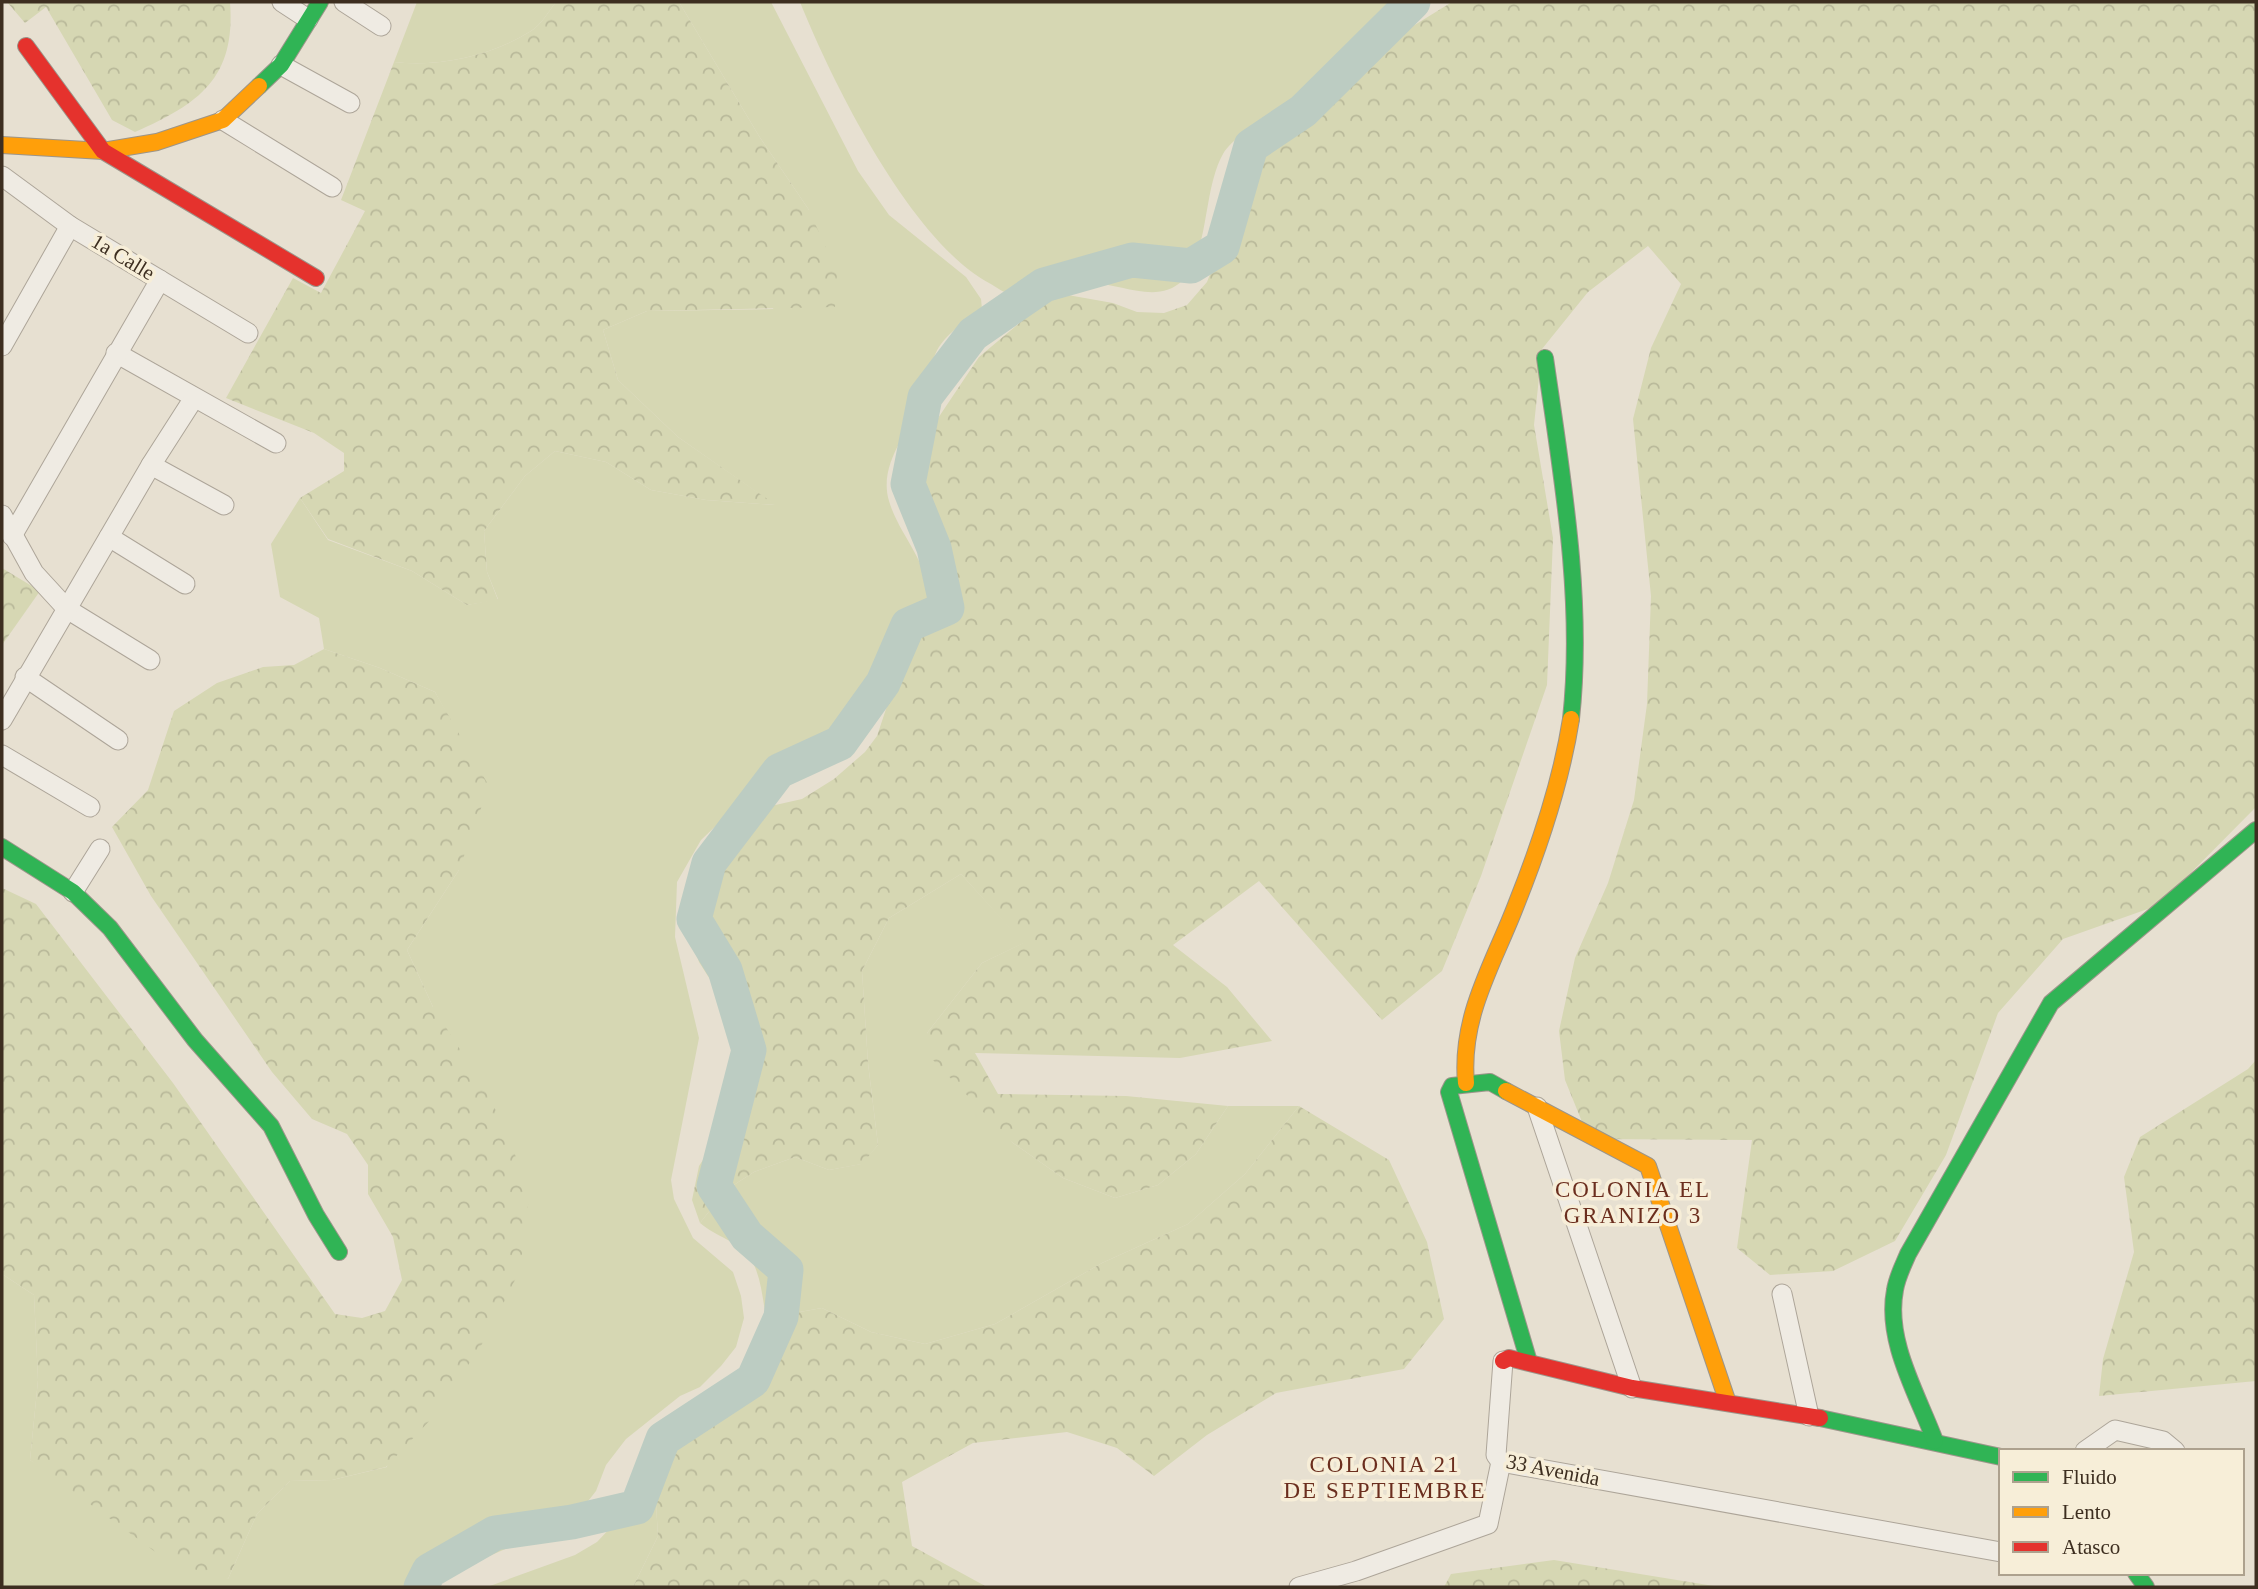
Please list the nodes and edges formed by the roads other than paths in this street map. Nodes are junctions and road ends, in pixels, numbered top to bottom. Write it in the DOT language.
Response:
graph roads {
  1 [pos="282,2"];
  2 [pos="320,2"];
  3 [pos="344,2"];
  4 [pos="308,19"];
  5 [pos="381,26"];
  6 [pos="26,46"];
  7 [pos="281,65"];
  8 [pos="350,103"];
  9 [pos="223,120"];
  10 [pos="2,145"];
  11 [pos="103,151"];
  12 [pos="2,176"];
  13 [pos="332,187"];
  14 [pos="70,226"];
  15 [pos="316,278"];
  16 [pos="160,280"];
  17 [pos="248,333"];
  18 [pos="2,346"];
  19 [pos="116,353"];
  20 [pos="1545,358"];
  21 [pos="194,398"];
  22 [pos="276,443"];
  23 [pos="151,465"];
  24 [pos="224,505"];
  25 [pos="2,514"];
  26 [pos="12,536"];
  27 [pos="109,537"];
  28 [pos="186,584"];
  29 [pos="67,609"];
  30 [pos="150,660"];
  31 [pos="25,677"];
  32 [pos="2,720"];
  33 [pos="117,740"];
  34 [pos="2,755"];
  35 [pos="90,807"];
  36 [pos="2256,830"];
  37 [pos="2,847"];
  38 [pos="100,849"];
  39 [pos="73,891"];
  40 [pos="1466,1083"];
  41 [pos="1537,1107"];
  42 [pos="339,1252"];
  43 [pos="1782,1294"];
  44 [pos="1503,1361"];
  45 [pos="1529,1362"];
  46 [pos="1632,1388"];
  47 [pos="1728,1404"];
  48 [pos="1809,1416"];
  49 [pos="1935,1441"];
  50 [pos="2088,1449"];
  51 [pos="2172,1449"];
  52 [pos="1999,1457"];
  53 [pos="1501,1462"];
  54 [pos="1999,1552"];
  55 [pos="1299,1587"];
  1 -- 4 [label="street"];
  2 -- 4 [label="street"];
  3 -- 5 [label="street"];
  4 -- 7 [label="street"];
  6 -- 11 [label="street"];
  7 -- 8 [label="street"];
  7 -- 9 [label="street"];
  9 -- 11 [label="street"];
  9 -- 13 [label="street"];
  10 -- 11 [label="street"];
  11 -- 15 [label="street"];
  12 -- 14 [label="street, 1a Calle"];
  14 -- 16 [label="street, 1a Calle"];
  14 -- 18 [label="street"];
  16 -- 17 [label="street, 1a Calle"];
  16 -- 19 [label="street"];
  19 -- 21 [label="street"];
  19 -- 26 [label="street"];
  20 -- 40 [label="street"];
  21 -- 22 [label="street"];
  21 -- 23 [label="street"];
  23 -- 24 [label="street"];
  23 -- 27 [label="street"];
  25 -- 26 [label="street"];
  26 -- 29 [label="street"];
  27 -- 28 [label="street"];
  27 -- 29 [label="street"];
  29 -- 30 [label="street"];
  29 -- 31 [label="street"];
  31 -- 32 [label="street"];
  31 -- 33 [label="street"];
  34 -- 35 [label="street"];
  36 -- 49 [label="street"];
  37 -- 39 [label="street"];
  38 -- 39 [label="street"];
  39 -- 42 [label="street"];
  40 -- 41 [label="street"];
  40 -- 45 [label="street"];
  41 -- 46 [label="street"];
  41 -- 47 [label="street"];
  43 -- 48 [label="street"];
  44 -- 45 [label="street, 33 Avenida"];
  44 -- 53 [label="street, 33 Avenida"];
  45 -- 46 [label="street, 33 Avenida"];
  46 -- 47 [label="street, 33 Avenida"];
  47 -- 48 [label="street, 33 Avenida"];
  48 -- 49 [label="street, 33 Avenida"];
  49 -- 52 [label="street, 33 Avenida"];
  50 -- 51 [label="street"];
  53 -- 54 [label="street, 33 Avenida"];
  53 -- 55 [label="street"];
}
